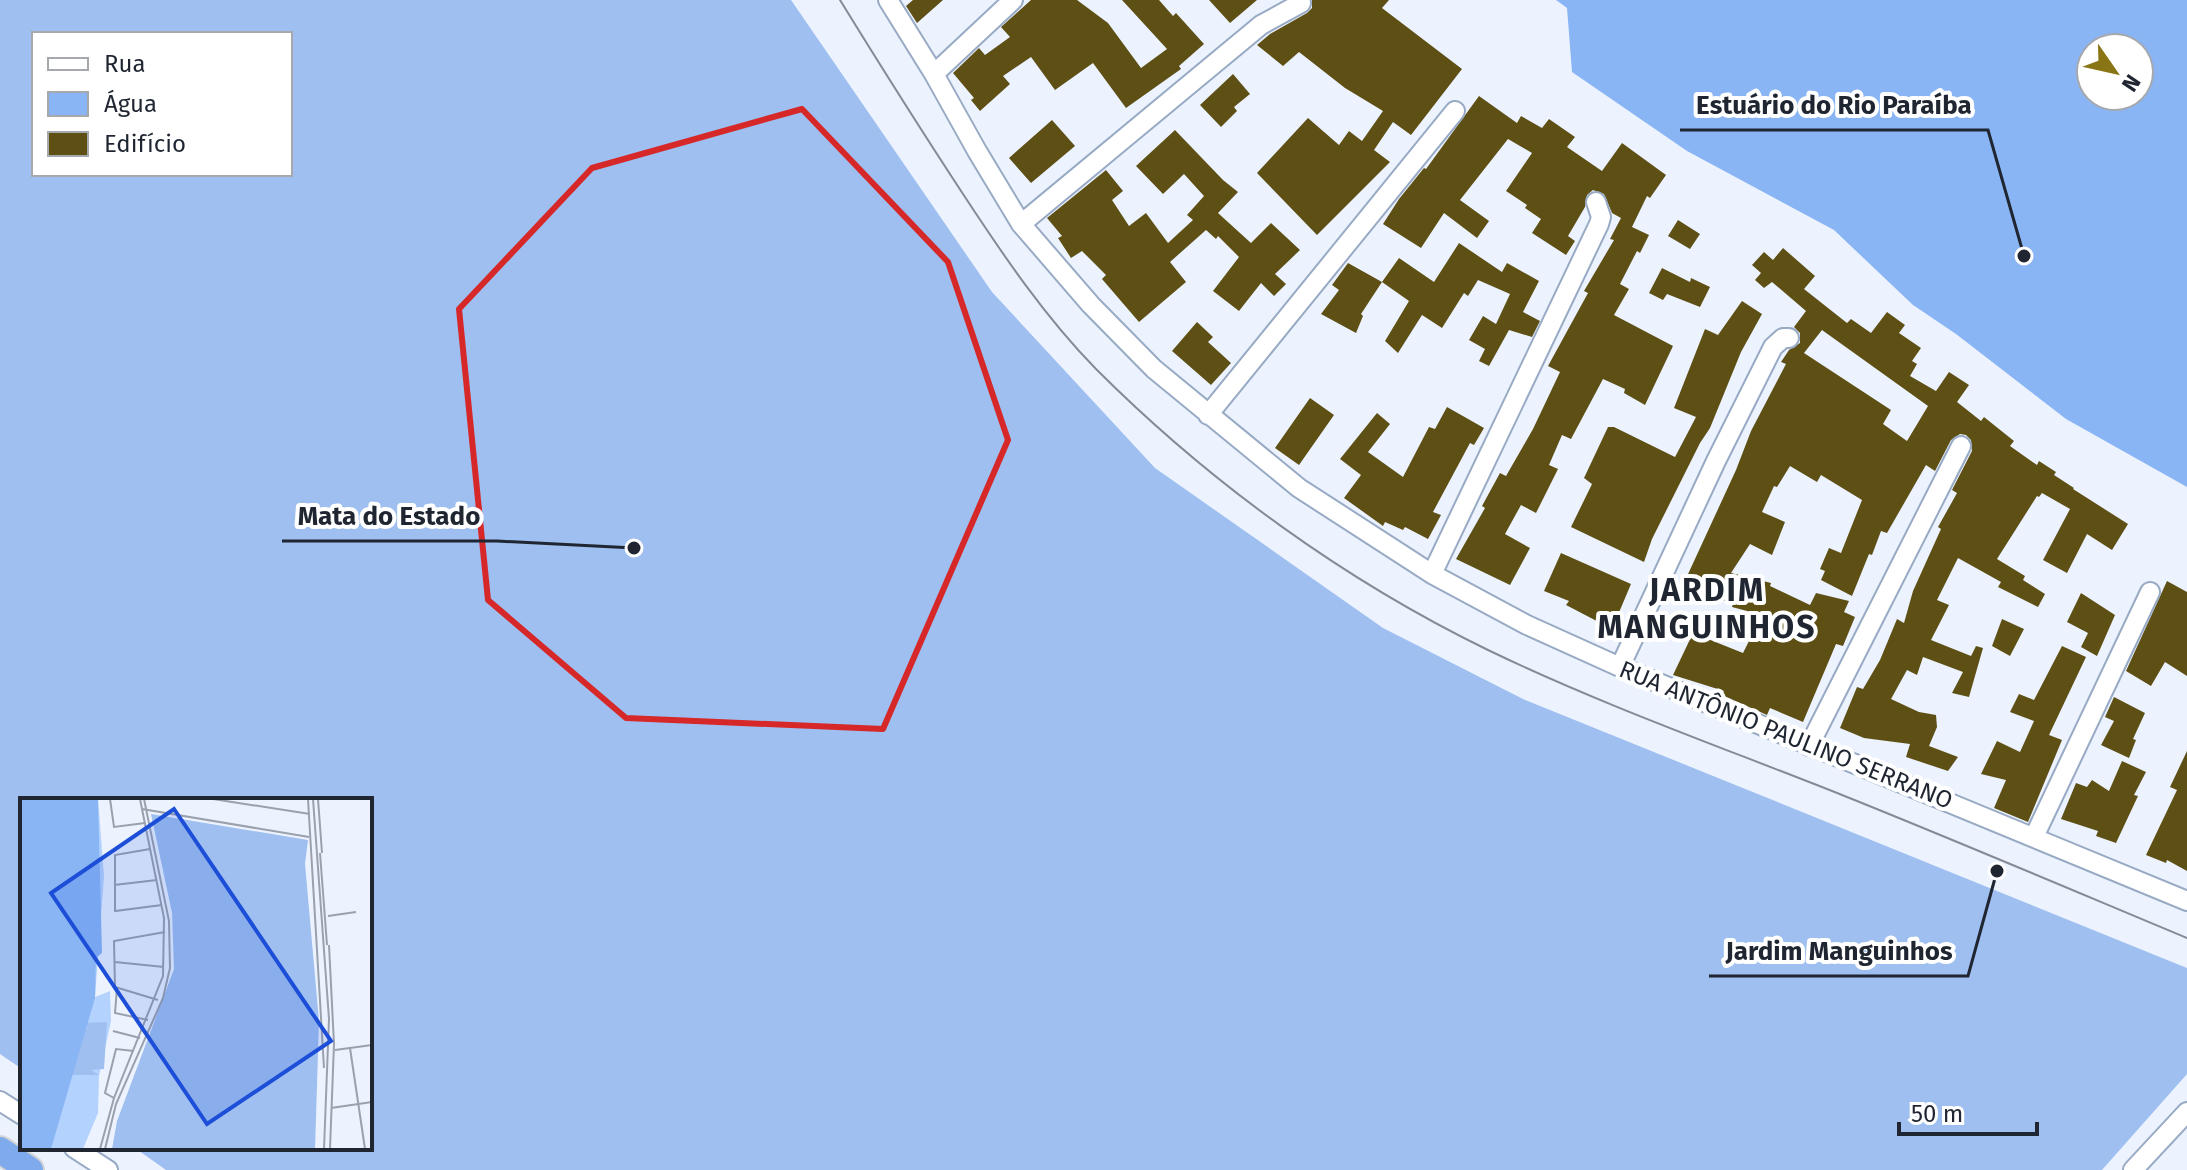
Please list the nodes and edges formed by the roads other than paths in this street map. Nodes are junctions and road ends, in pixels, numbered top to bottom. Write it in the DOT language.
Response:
graph roads {
  1 [pos="888,0"];
  2 [pos="1013,0"];
  3 [pos="1301,3"];
  4 [pos="934,74"];
  5 [pos="1455,111"];
  6 [pos="1596,202"];
  7 [pos="1021,224"];
  8 [pos="1789,338"];
  9 [pos="1208,415"];
  10 [pos="1961,446"];
  11 [pos="1432,574"];
  12 [pos="2150,592"];
  13 [pos="1620,667"];
  14 [pos="1809,746"];
  15 [pos="2034,837"];
  16 [pos="2187,901"];
  17 [pos="0,1101"];
  18 [pos="2187,1112"];
  19 [pos="20,1114"];
  20 [pos="0,1150"];
  21 [pos="77,1150"];
  22 [pos="30,1170"];
  23 [pos="108,1170"];
  24 [pos="2133,1170"];
  1 -- 4 [label="street, RUA ANTÔNIO PAULINO SERRANO"];
  2 -- 4 [label="street"];
  3 -- 7 [label="street"];
  4 -- 7 [label="street, RUA ANTÔNIO PAULINO SERRANO"];
  5 -- 9 [label="street"];
  6 -- 11 [label="street"];
  7 -- 9 [label="street, RUA ANTÔNIO PAULINO SERRANO"];
  8 -- 13 [label="street"];
  9 -- 11 [label="street, RUA ANTÔNIO PAULINO SERRANO"];
  10 -- 14 [label="street"];
  11 -- 13 [label="street, RUA ANTÔNIO PAULINO SERRANO"];
  12 -- 15 [label="street"];
  13 -- 14 [label="street, RUA ANTÔNIO PAULINO SERRANO"];
  14 -- 15 [label="street, RUA ANTÔNIO PAULINO SERRANO"];
  15 -- 16 [label="street, RUA ANTÔNIO PAULINO SERRANO"];
  17 -- 19 [label="street"];
  18 -- 24 [label="street"];
  20 -- 22 [label="highway"];
  21 -- 23 [label="street"];
}
